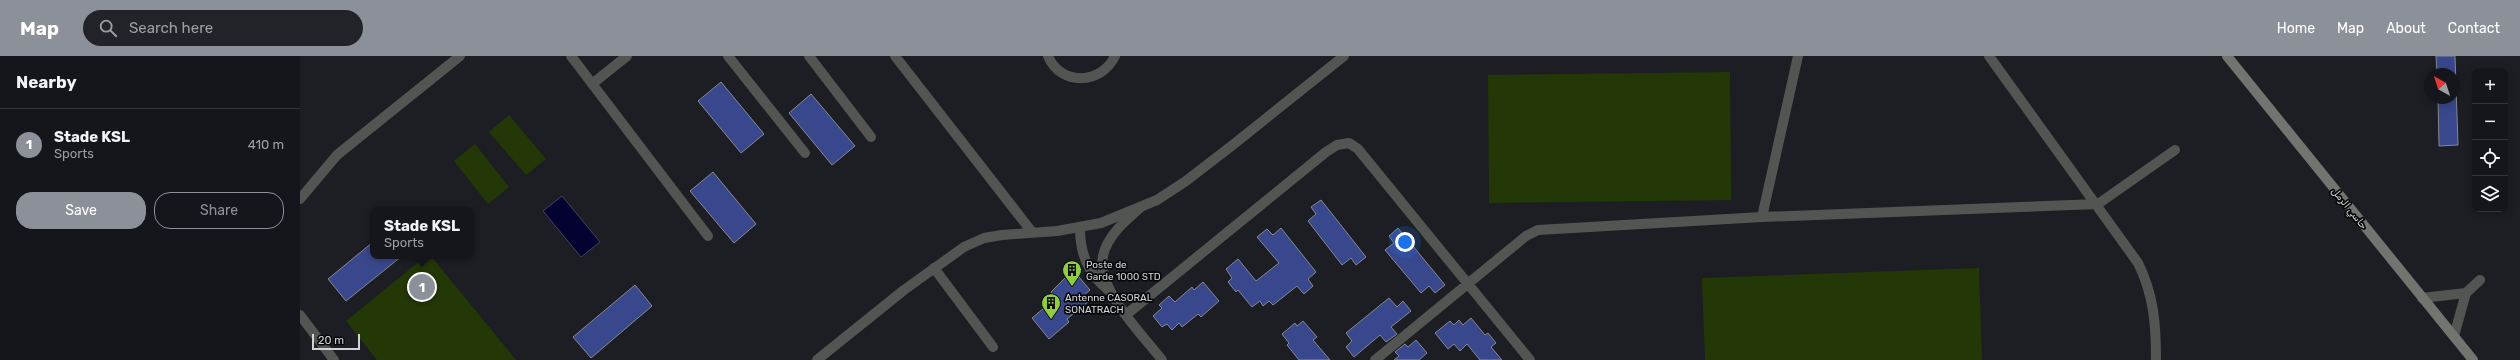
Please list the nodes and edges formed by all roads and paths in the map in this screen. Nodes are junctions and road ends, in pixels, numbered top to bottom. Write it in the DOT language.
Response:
graph roads {
  1 [pos="460,56"];
  2 [pos="571,56"];
  3 [pos="627,56"];
  4 [pos="728,56"];
  5 [pos="809,56"];
  6 [pos="895,56"];
  7 [pos="1048,56"];
  8 [pos="1115,56"];
  9 [pos="1344,56"];
  10 [pos="1798,56"];
  11 [pos="1989,56"];
  12 [pos="2227,56"];
  13 [pos="592,84"];
  14 [pos="871,137"];
  15 [pos="2175,150"];
  16 [pos="804,153"];
  17 [pos="300,199"];
  18 [pos="2098,204"];
  19 [pos="1140,208"];
  20 [pos="1762,217"];
  21 [pos="1080,228"];
  22 [pos="1032,232"];
  23 [pos="708,236"];
  24 [pos="934,268"];
  25 [pos="2480,280"];
  26 [pos="1469,284"];
  27 [pos="2466,293"];
  28 [pos="1112,294"];
  29 [pos="2422,298"];
  30 [pos="1127,314"];
  31 [pos="300,315"];
  32 [pos="2454,336"];
  33 [pos="993,347"];
  34 [pos="334,360"];
  35 [pos="817,360"];
  36 [pos="1162,360"];
  37 [pos="1375,360"];
  38 [pos="1530,360"];
  39 [pos="2156,360"];
  40 [pos="2473,360"];
  1 -- 17 [label="street"];
  2 -- 13 [label="street"];
  3 -- 13 [label="street"];
  4 -- 16 [label="street"];
  5 -- 14 [label="street"];
  6 -- 22 [label="street"];
  7 -- 8 [label="street"];
  9 -- 19 [label="street"];
  10 -- 20 [label="street"];
  11 -- 18 [label="street"];
  12 -- 29 [label="main road, حاسي الرمل"];
  13 -- 23 [label="street"];
  15 -- 18 [label="street"];
  18 -- 20 [label="street"];
  18 -- 39 [label="street"];
  19 -- 21 [label="street"];
  19 -- 28 [label="street"];
  20 -- 26 [label="street"];
  21 -- 22 [label="street"];
  21 -- 28 [label="street"];
  22 -- 24 [label="street"];
  24 -- 33 [label="street"];
  24 -- 35 [label="street"];
  25 -- 27 [label="street"];
  26 -- 30 [label="street"];
  26 -- 37 [label="street"];
  26 -- 38 [label="street"];
  27 -- 29 [label="street"];
  27 -- 32 [label="street"];
  28 -- 30 [label="street"];
  29 -- 32 [label="main road, حاسي الرمل"];
  30 -- 36 [label="street"];
  31 -- 34 [label="street"];
  32 -- 40 [label="main road, حاسي الرمل"];
}
